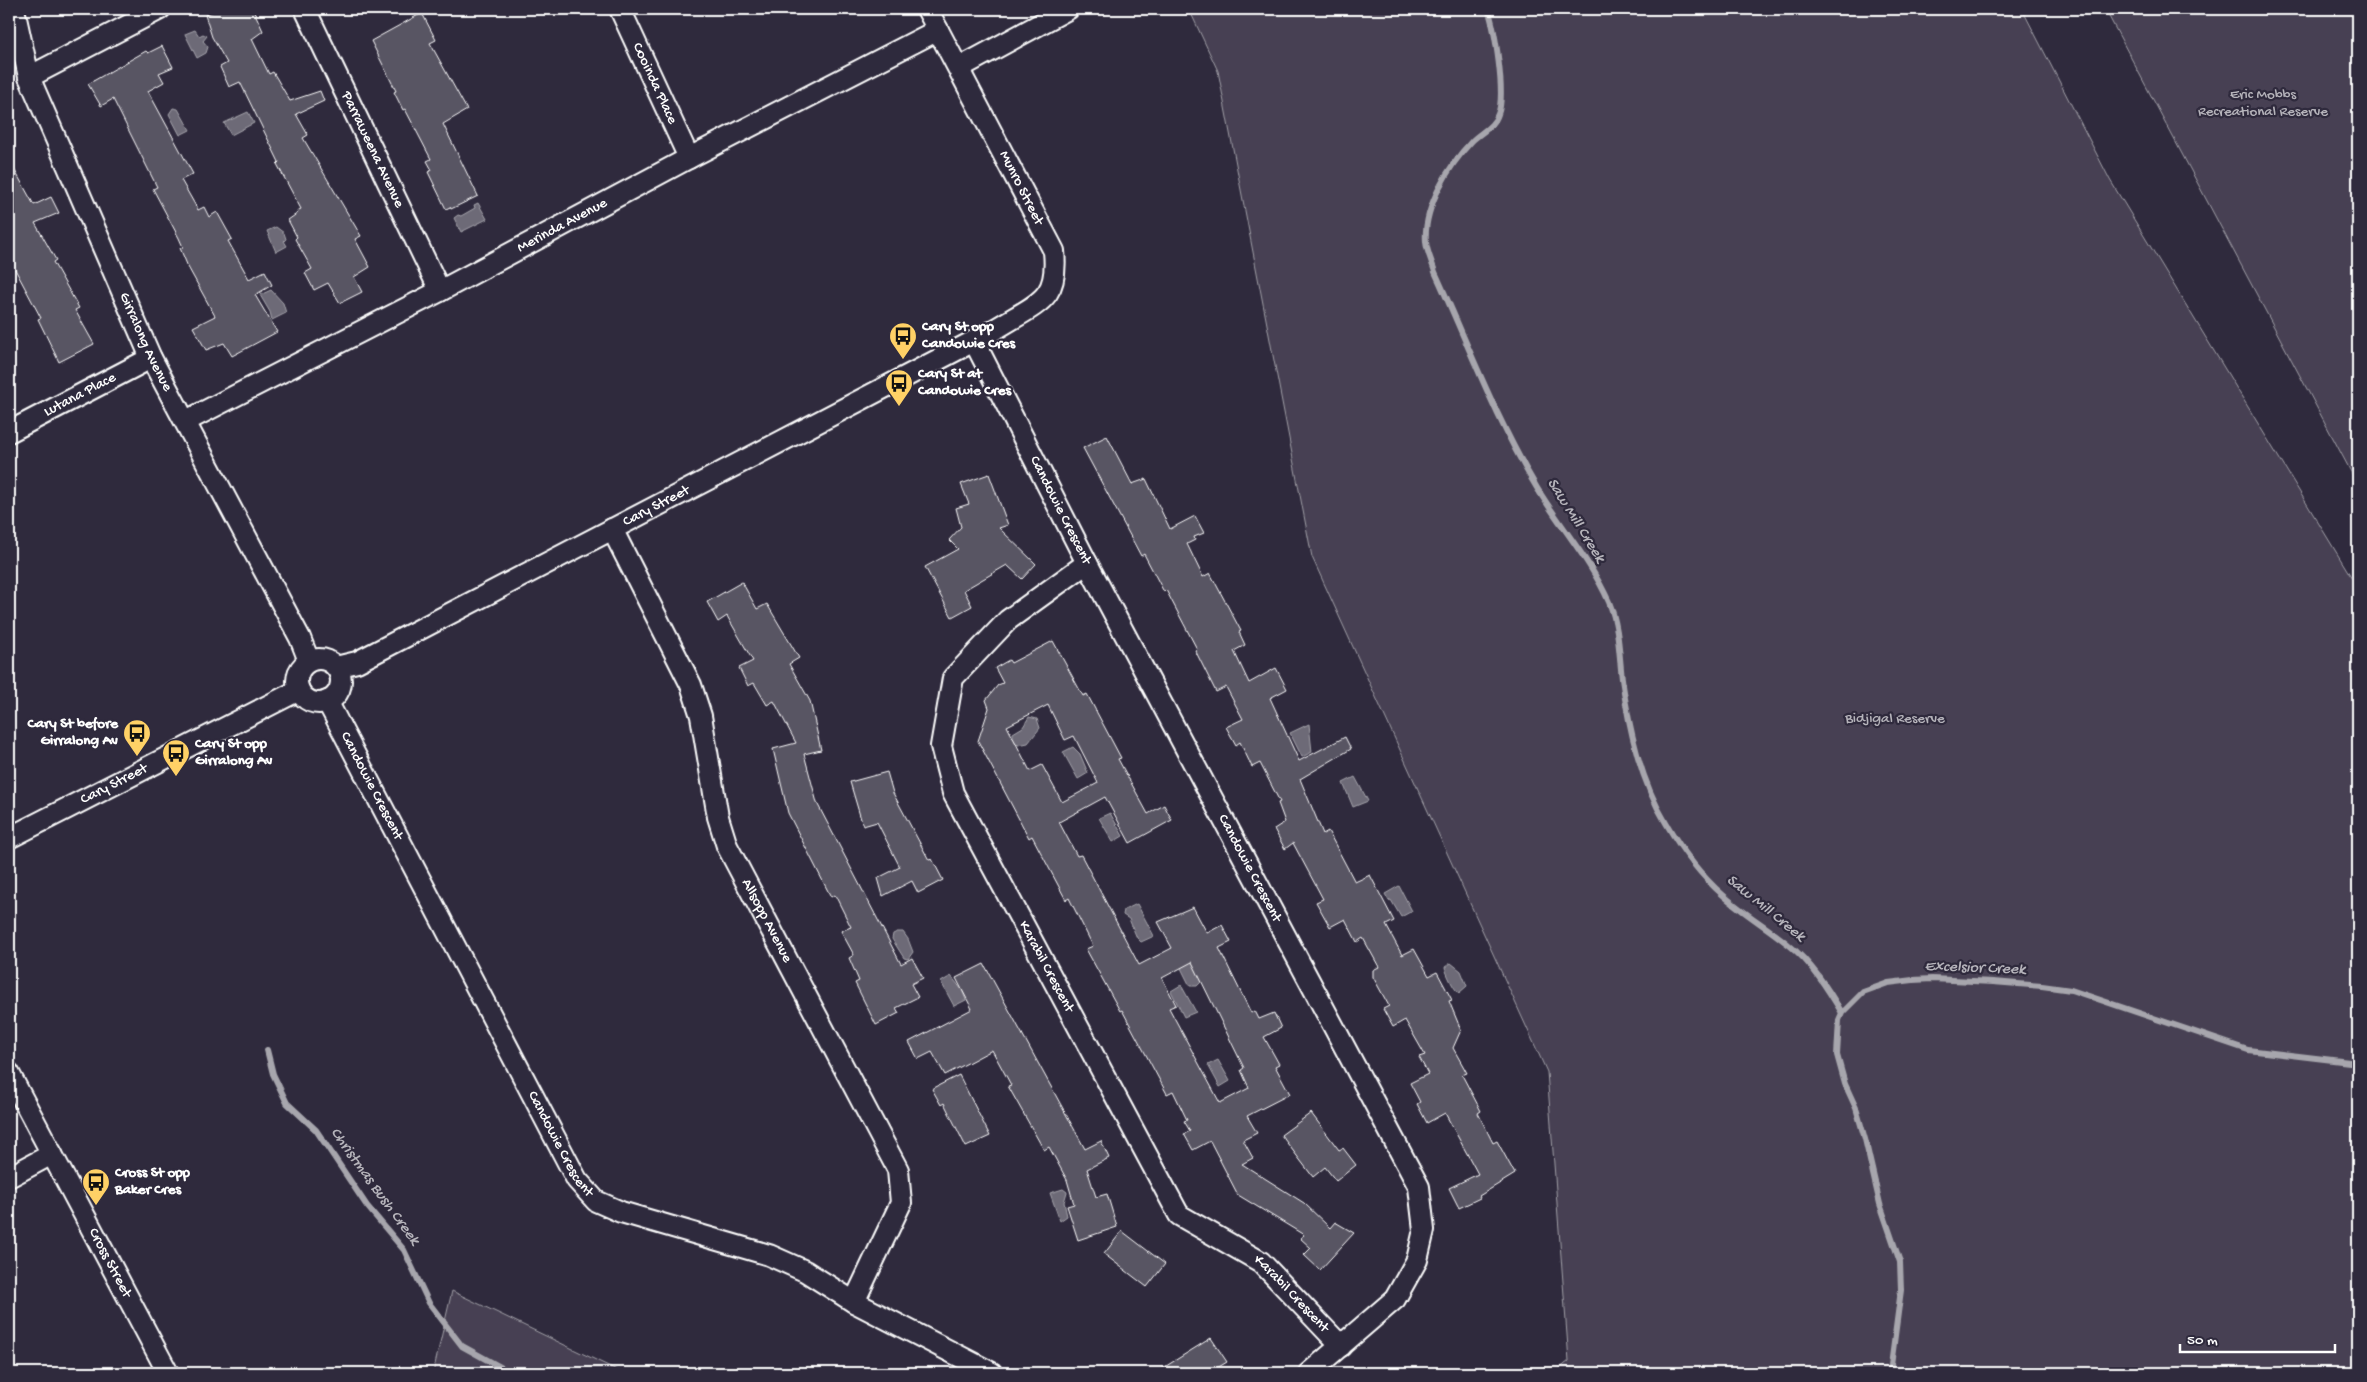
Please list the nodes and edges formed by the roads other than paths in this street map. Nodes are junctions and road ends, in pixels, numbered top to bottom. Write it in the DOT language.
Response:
graph roads {
  1 [pos="14,9"];
  2 [pos="160,9"];
  3 [pos="305,9"];
  4 [pos="620,9"];
  5 [pos="927,9"];
  6 [pos="1068,9"];
  7 [pos="938,30"];
  8 [pos="959,68"];
  9 [pos="29,77"];
  10 [pos="689,158"];
  11 [pos="440,291"];
  12 [pos="974,341"];
  13 [pos="151,358"];
  14 [pos="186,421"];
  15 [pos="9,432"];
  16 [pos="612,529"];
  17 [pos="1087,563"];
  18 [pos="309,661"];
  19 [pos="336,667"];
  20 [pos="299,690"];
  21 [pos="327,701"];
  22 [pos="9,838"];
  23 [pos="9,1073"];
  24 [pos="52,1154"];
  25 [pos="9,1177"];
  26 [pos="854,1302"];
  27 [pos="1341,1346"];
  28 [pos="168,1373"];
  29 [pos="992,1373"];
  30 [pos="1309,1373"];
  1 -- 9 [label="street, Girralong Avenue"];
  2 -- 9 [label="street"];
  3 -- 11 [label="street, Parraweena Avenue"];
  4 -- 10 [label="street, Cooinda Place"];
  5 -- 7 [label="street, Munro Street"];
  6 -- 8 [label="street"];
  7 -- 8 [label="street, Munro Street"];
  7 -- 10 [label="street, Merinda Avenue"];
  8 -- 12 [label="street, Munro Street"];
  9 -- 13 [label="street, Girralong Avenue"];
  10 -- 11 [label="street, Merinda Avenue"];
  11 -- 14 [label="street, Merinda Avenue"];
  12 -- 16 [label="street, Cary Street"];
  12 -- 17 [label="street, Candowie Crescent"];
  13 -- 14 [label="street, Girralong Avenue"];
  13 -- 15 [label="street, Lutana Place"];
  14 -- 18 [label="street, Girralong Avenue"];
  16 -- 19 [label="street, Cary Street"];
  16 -- 26 [label="street, Allsopp Avenue"];
  17 -- 27 [label="street, Candowie Crescent"];
  17 -- 27 [label="street, Karabil Crescent"];
  18 -- 19 [label="street"];
  18 -- 20 [label="street"];
  19 -- 21 [label="street"];
  20 -- 21 [label="street"];
  20 -- 22 [label="street, Cary Street"];
  21 -- 26 [label="street, Candowie Crescent"];
  23 -- 24 [label="street, Cross Street"];
  24 -- 25 [label="street"];
  24 -- 28 [label="street, Cross Street"];
  26 -- 29 [label="street, Candowie Crescent"];
  27 -- 30 [label="street, Candowie Crescent"];
}
